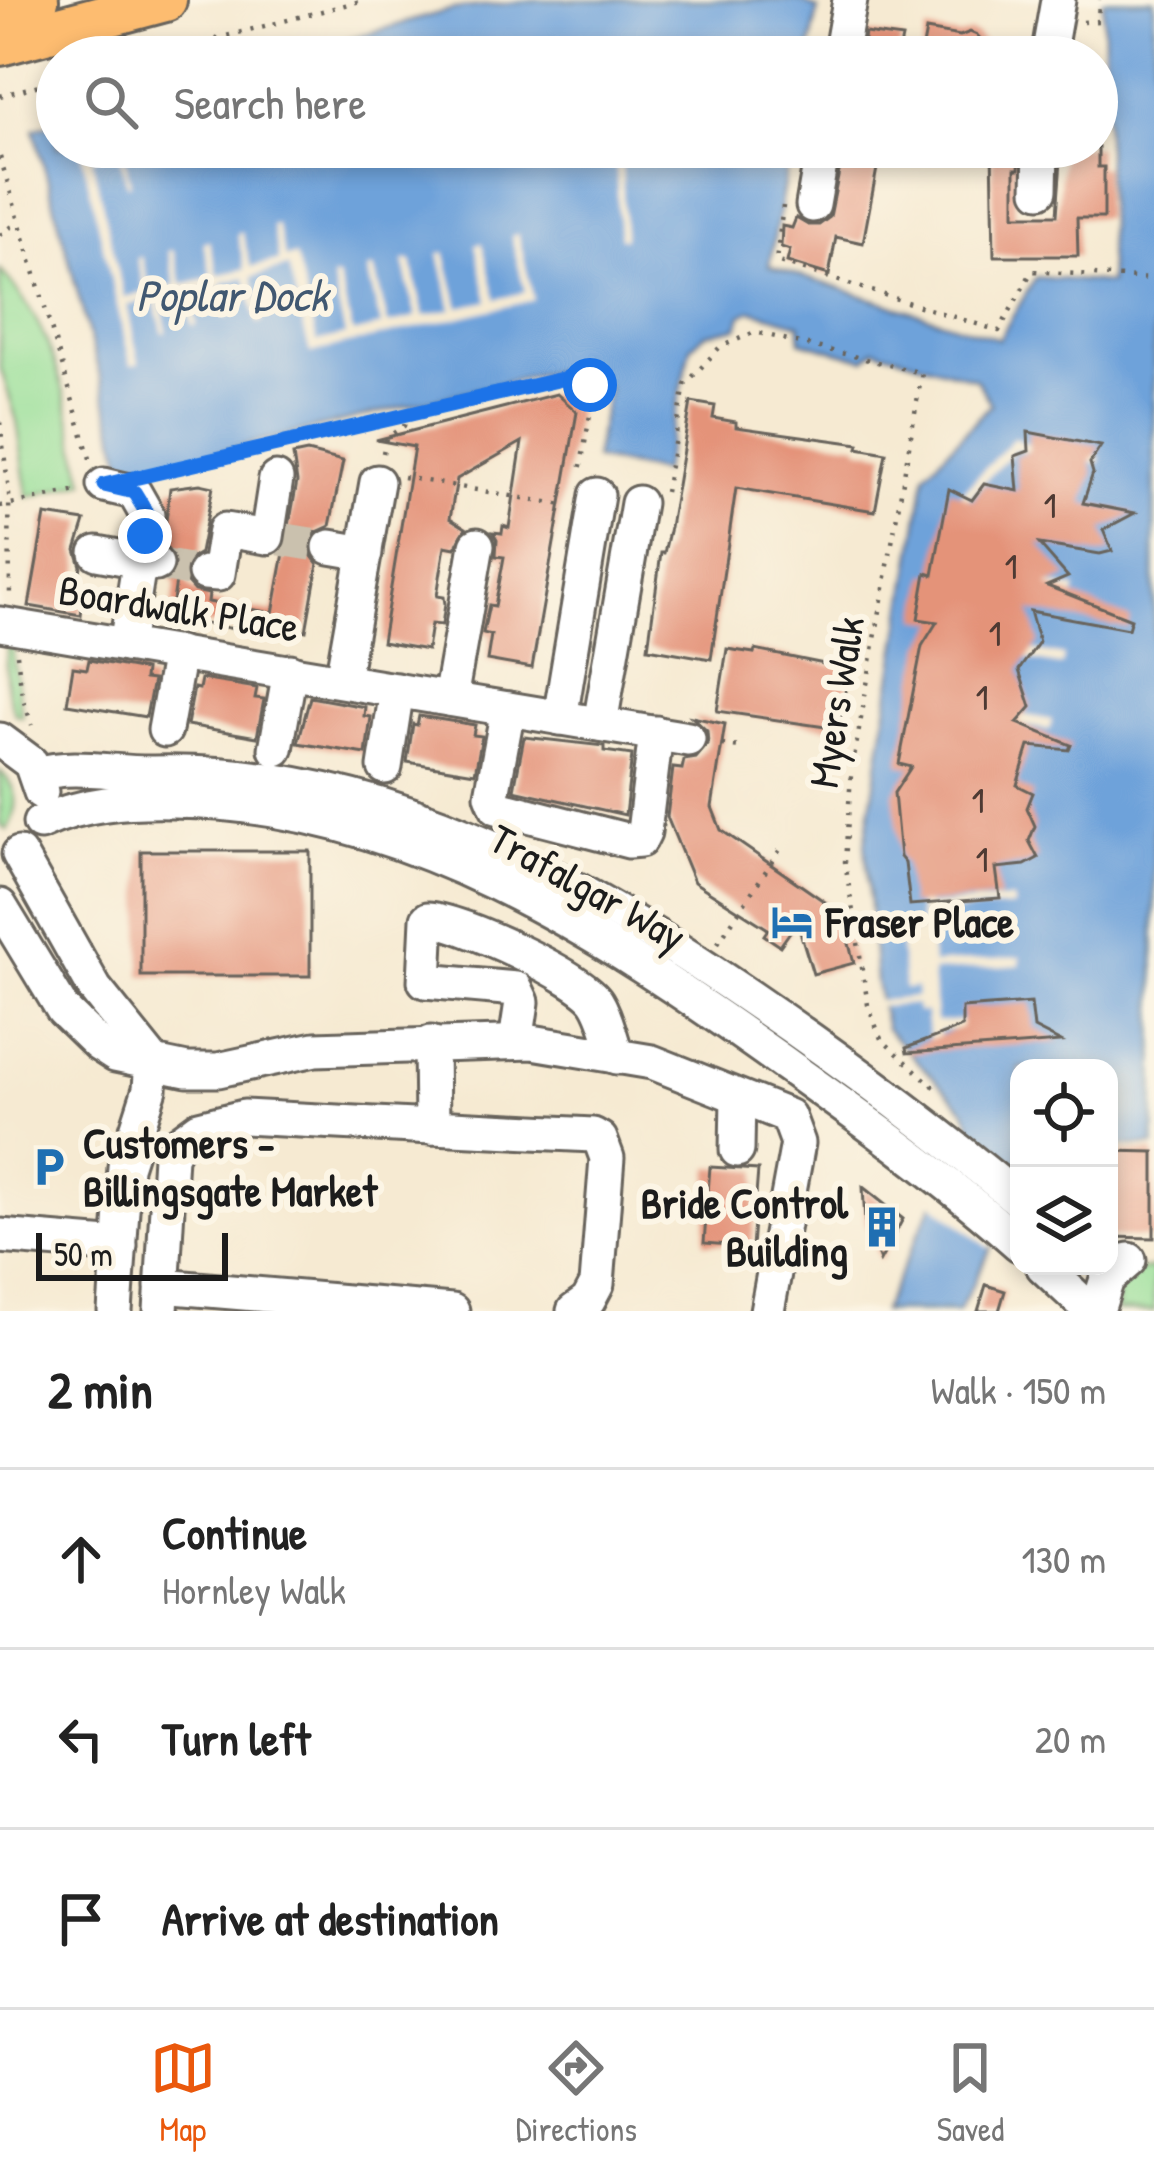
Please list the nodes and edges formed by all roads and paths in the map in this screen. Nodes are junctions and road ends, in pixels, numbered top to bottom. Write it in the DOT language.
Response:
graph roads {
  1 [pos="37,0"];
  2 [pos="165,0"];
  3 [pos="364,0"];
  4 [pos="850,0"];
  5 [pos="1099,0"];
  6 [pos="0,10"];
  7 [pos="1066,11"];
  8 [pos="226,36"];
  9 [pos="844,36"];
  10 [pos="0,44"];
  11 [pos="36,86"];
  12 [pos="0,96"];
  13 [pos="0,157"];
  14 [pos="815,168"];
  15 [pos="1041,168"];
  16 [pos="1040,190"];
  17 [pos="798,205"];
  18 [pos="18,222"];
  19 [pos="0,235"];
  20 [pos="1154,279"];
  21 [pos="407,415"];
  22 [pos="0,422"];
  23 [pos="378,478"];
  24 [pos="276,479"];
  25 [pos="101,486"];
  26 [pos="589,500"];
  27 [pos="4,506"];
  28 [pos="637,507"];
  29 [pos="477,545"];
  30 [pos="330,547"];
  31 [pos="97,553"];
  32 [pos="365,553"];
  33 [pos="148,562"];
  34 [pos="205,572"];
  35 [pos="9,622"];
  36 [pos="126,644"];
  37 [pos="179,653"];
  38 [pos="290,671"];
  39 [pos="342,680"];
  40 [pos="398,690"];
  41 [pos="450,699"];
  42 [pos="508,709"];
  43 [pos="560,718"];
  44 [pos="600,724"];
  45 [pos="35,730"];
  46 [pos="165,730"];
  47 [pos="1,737"];
  48 [pos="722,745"];
  49 [pos="741,747"];
  50 [pos="276,748"];
  51 [pos="385,767"];
  52 [pos="37,774"];
  53 [pos="40,823"];
  54 [pos="781,848"];
  55 [pos="9,860"];
  56 [pos="0,906"];
  57 [pos="714,950"];
  58 [pos="516,1042"];
  59 [pos="431,1043"];
  60 [pos="617,1057"];
  61 [pos="152,1060"];
  62 [pos="738,1097"];
  63 [pos="928,1110"];
  64 [pos="432,1126"];
  65 [pos="737,1150"];
  66 [pos="1010,1213"];
  67 [pos="1010,1216"];
  68 [pos="0,1236"];
  69 [pos="120,1246"];
  70 [pos="1131,1259"];
  71 [pos="1053,1275"];
  72 [pos="162,1299"];
  73 [pos="115,1311"];
  74 [pos="452,1311"];
  75 [pos="574,1311"];
  76 [pos="767,1311"];
  77 [pos="1094,1311"];
  1 -- 6 [label="main road"];
  2 -- 10 [label="main road"];
  3 -- 8 [label="path"];
  4 -- 9 [label="street"];
  5 -- 7 [label="path"];
  11 -- 12 [label="path"];
  13 -- 18 [label="path"];
  14 -- 17 [label="street"];
  15 -- 16 [label="street"];
  17 -- 20 [label="path"];
  18 -- 19 [label="path"];
  18 -- 25 [label="path"];
  21 -- 23 [label="path"];
  21 -- 25 [label="path"];
  21 -- 26 [label="path"];
  22 -- 27 [label="path"];
  23 -- 26 [label="path"];
  23 -- 32 [label="street, Boardwalk Place"];
  24 -- 34 [label="street"];
  25 -- 27 [label="path"];
  25 -- 33 [label="street"];
  26 -- 43 [label="street"];
  27 -- 35 [label="path"];
  28 -- 44 [label="street"];
  28 -- 63 [label="path, Myers Walk"];
  29 -- 41 [label="street"];
  30 -- 32 [label="street"];
  31 -- 33 [label="street"];
  32 -- 39 [label="street, Boardwalk Place"];
  33 -- 36 [label="street"];
  35 -- 36 [label="street, Boardwalk Place"];
  35 -- 45 [label="path"];
  36 -- 37 [label="street, Boardwalk Place"];
  37 -- 38 [label="street, Boardwalk Place"];
  37 -- 46 [label="street"];
  38 -- 39 [label="street, Boardwalk Place"];
  38 -- 50 [label="street"];
  39 -- 40 [label="street, Boardwalk Place"];
  40 -- 41 [label="street, Boardwalk Place"];
  40 -- 51 [label="street"];
  41 -- 42 [label="street, Boardwalk Place"];
  42 -- 43 [label="street, Boardwalk Place"];
  42 -- 44 [label="street, Boardwalk Place"];
  43 -- 44 [label="street, Boardwalk Place"];
  47 -- 52 [label="street"];
  48 -- 49 [label="path"];
  52 -- 53 [label="street"];
  52 -- 63 [label="street, Trafalgar Way"];
  53 -- 55 [label="street"];
  53 -- 67 [label="street, Trafalgar Way"];
  54 -- 57 [label="path"];
  55 -- 61 [label="street"];
  56 -- 61 [label="street"];
  58 -- 59 [label="street"];
  58 -- 60 [label="street"];
  58 -- 60 [label="street"];
  59 -- 61 [label="street"];
  59 -- 64 [label="street"];
  60 -- 62 [label="street"];
  61 -- 69 [label="street"];
  62 -- 65 [label="street"];
  62 -- 76 [label="street"];
  63 -- 66 [label="street, Trafalgar Way"];
  64 -- 72 [label="street"];
  64 -- 75 [label="street"];
  68 -- 69 [label="street"];
  69 -- 73 [label="street"];
  70 -- 77 [label="street"];
  71 -- 77 [label="street"];
  72 -- 74 [label="street"];
}
